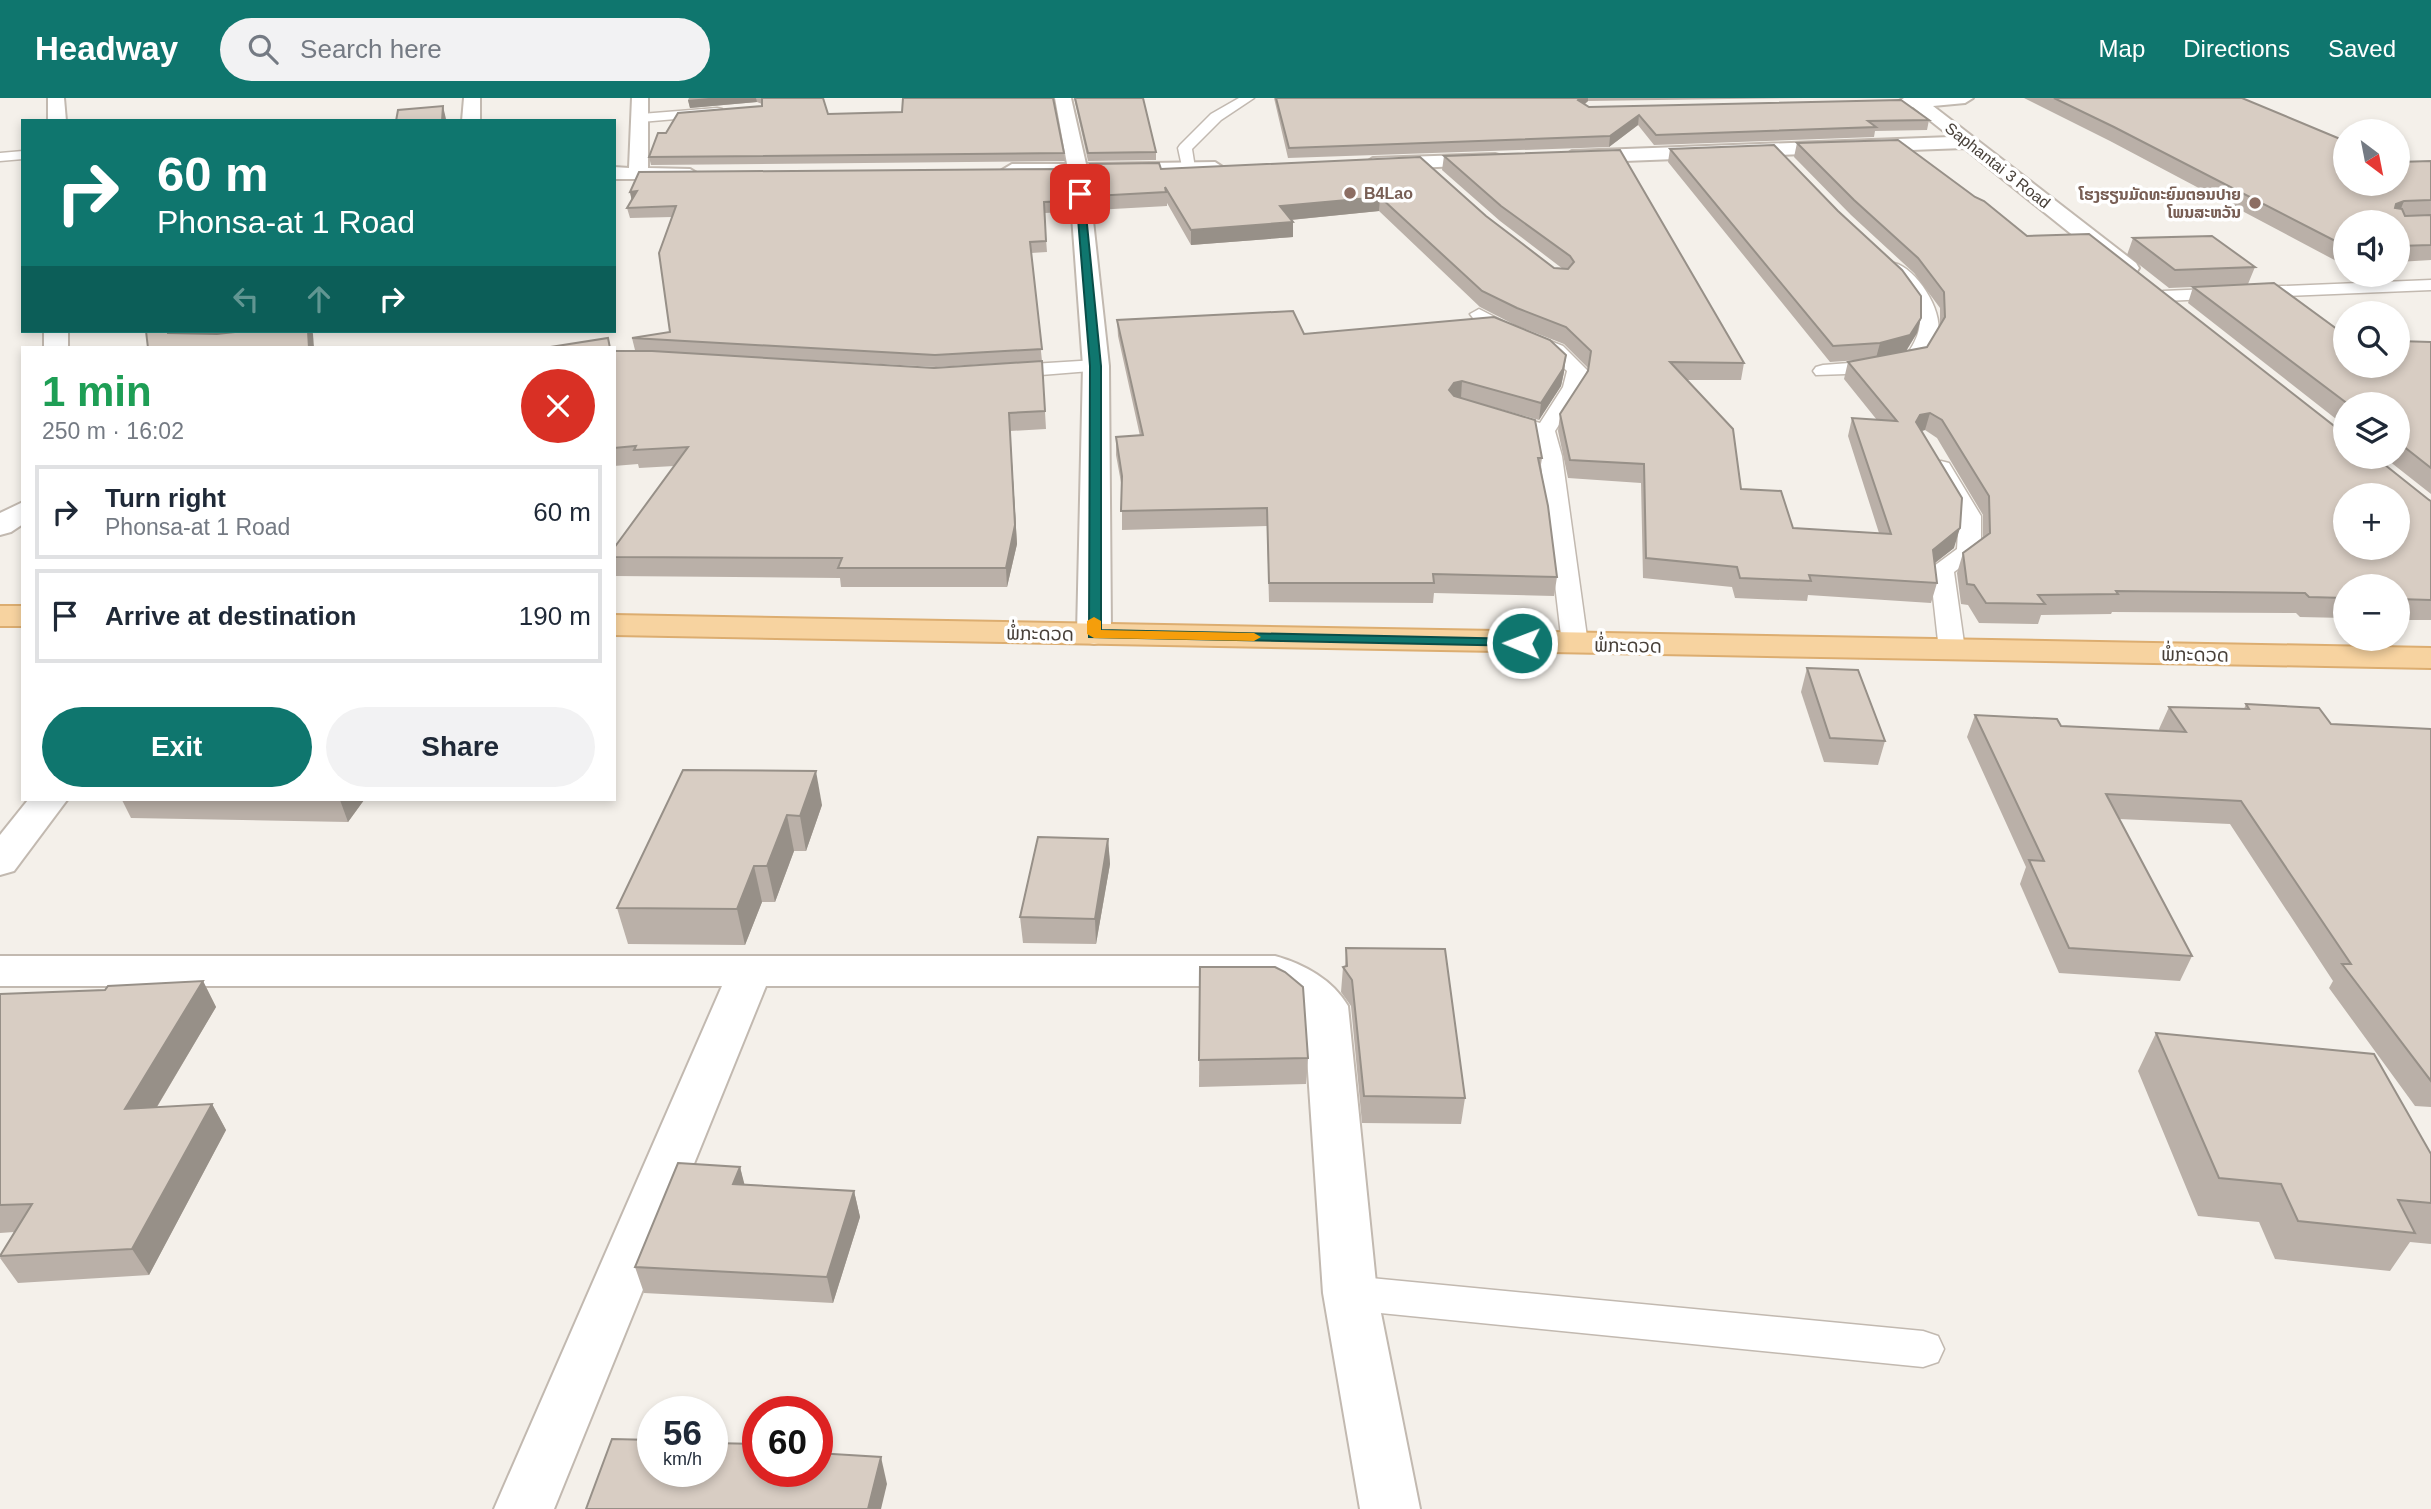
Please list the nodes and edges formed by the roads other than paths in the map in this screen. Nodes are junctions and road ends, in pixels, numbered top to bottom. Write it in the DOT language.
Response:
graph roads {
  1 [pos="56,98"];
  2 [pos="471,98"];
  3 [pos="640,98"];
  4 [pos="1063,98"];
  5 [pos="1248,98"];
  6 [pos="1965,98"];
  7 [pos="1915,100"];
  8 [pos="1890,103"];
  9 [pos="730,111"];
  10 [pos="641,118"];
  11 [pos="57,119"];
  12 [pos="471,119"];
  13 [pos="1969,142"];
  14 [pos="1776,150"];
  15 [pos="21,155"];
  16 [pos="0,157"];
  17 [pos="1558,158"];
  18 [pos="1517,159"];
  19 [pos="1422,163"];
  20 [pos="1352,165"];
  21 [pos="1188,168"];
  22 [pos="1229,168"];
  23 [pos="1077,169"];
  24 [pos="996,170"];
  25 [pos="1795,170"];
  26 [pos="616,173"];
  27 [pos="638,173"];
  28 [pos="709,175"];
  29 [pos="1442,181"];
  30 [pos="1879,254"];
  31 [pos="2431,285"];
  32 [pos="2164,296"];
  33 [pos="2185,313"];
  34 [pos="1479,314"];
  35 [pos="1096,366"];
  36 [pos="1823,372"];
  37 [pos="989,373"];
  38 [pos="1471,410"];
  39 [pos="1545,431"];
  40 [pos="1930,450"];
  41 [pos="21,512"];
  42 [pos="0,526"];
  43 [pos="0,616"];
  44 [pos="21,616"];
  45 [pos="616,625"];
  46 [pos="1094,634"];
  47 [pos="1575,644"];
  48 [pos="1952,650"];
  49 [pos="2431,658"];
  50 [pos="47,801"];
  51 [pos="0,862"];
  52 [pos="0,971"];
  53 [pos="750,972"];
  54 [pos="1350,1293"];
  55 [pos="1923,1349"];
  56 [pos="524,1509"];
  57 [pos="1390,1509"];
  1 -- 11 [label="street"];
  2 -- 12 [label="street"];
  3 -- 10 [label="street"];
  4 -- 23 [label="street"];
  5 -- 21 [label="lane"];
  6 -- 7 [label="street"];
  7 -- 8 [label="street"];
  7 -- 13 [label="street, Saphantai 3 Road"];
  9 -- 10 [label="lane"];
  10 -- 27 [label="street"];
  13 -- 14 [label="street"];
  13 -- 32 [label="street, Saphantai 3 Road"];
  14 -- 17 [label="street"];
  14 -- 25 [label="lane"];
  15 -- 16 [label="lane"];
  18 -- 19 [label="street"];
  19 -- 20 [label="street"];
  19 -- 29 [label="lane"];
  21 -- 22 [label="street"];
  21 -- 23 [label="street"];
  23 -- 24 [label="street"];
  23 -- 35 [label="street"];
  26 -- 27 [label="street"];
  27 -- 28 [label="street"];
  30 -- 36 [label="lane"];
  31 -- 32 [label="lane"];
  32 -- 33 [label="street, Saphantai 3 Road"];
  34 -- 39 [label="lane"];
  35 -- 37 [label="lane"];
  35 -- 46 [label="street"];
  38 -- 39 [label="lane"];
  39 -- 47 [label="lane"];
  40 -- 48 [label="lane"];
  41 -- 42 [label="street"];
  43 -- 44 [label="main road"];
  45 -- 46 [label="main road, ພໍ່ກະດວດ"];
  46 -- 47 [label="main road, ພໍ່ກະດວດ"];
  47 -- 48 [label="main road, ພໍ່ກະດວດ"];
  48 -- 49 [label="main road, ພໍ່ກະດວດ"];
  50 -- 51 [label="street"];
  52 -- 53 [label="street"];
  53 -- 54 [label="street"];
  53 -- 56 [label="street"];
  54 -- 55 [label="lane"];
  54 -- 57 [label="street"];
}
